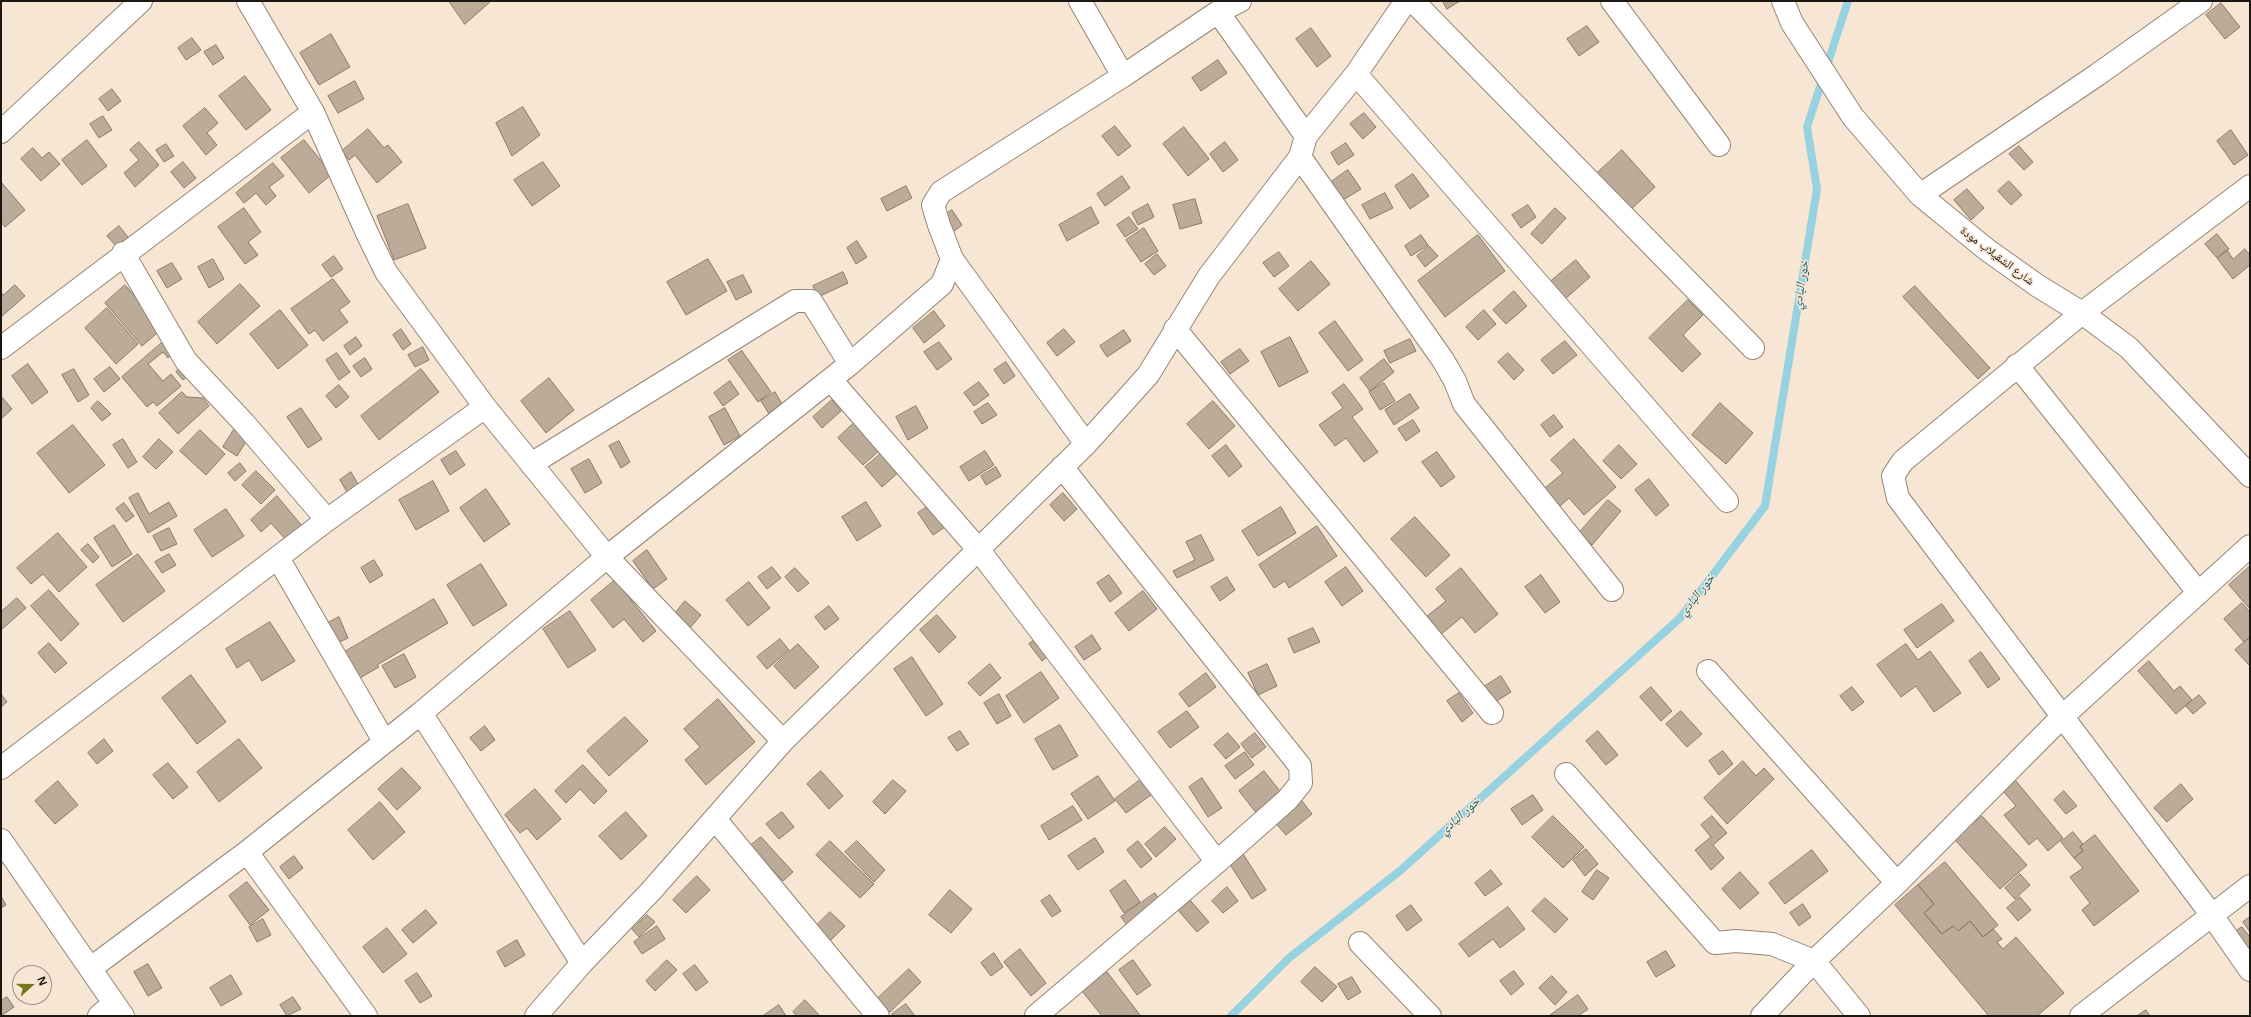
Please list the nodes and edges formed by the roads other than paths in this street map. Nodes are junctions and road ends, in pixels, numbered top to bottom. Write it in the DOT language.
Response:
graph roads {
  1 [pos="141,1"];
  2 [pos="248,1"];
  3 [pos="1080,1"];
  4 [pos="1240,1"];
  5 [pos="1406,1"];
  6 [pos="1413,1"];
  7 [pos="1612,1"];
  8 [pos="1783,1"];
  9 [pos="2189,4"];
  10 [pos="1218,12"];
  11 [pos="1356,74"];
  12 [pos="1123,76"];
  13 [pos="313,112"];
  14 [pos="1,132"];
  15 [pos="1719,145"];
  16 [pos="1303,146"];
  17 [pos="2250,186"];
  18 [pos="1920,195"];
  19 [pos="124,253"];
  20 [pos="952,259"];
  21 [pos="2082,313"];
  22 [pos="1175,329"];
  23 [pos="1,348"];
  24 [pos="1752,348"];
  25 [pos="850,364"];
  26 [pos="2017,365"];
  27 [pos="831,380"];
  28 [pos="485,407"];
  29 [pos="1086,444"];
  30 [pos="531,464"];
  31 [pos="1062,467"];
  32 [pos="2250,476"];
  33 [pos="1727,501"];
  34 [pos="328,520"];
  35 [pos="2250,546"];
  36 [pos="978,549"];
  37 [pos="607,557"];
  38 [pos="278,558"];
  39 [pos="1612,590"];
  40 [pos="2198,592"];
  41 [pos="1708,671"];
  42 [pos="421,713"];
  43 [pos="1492,713"];
  44 [pos="2063,716"];
  45 [pos="784,741"];
  46 [pos="384,742"];
  47 [pos="1,768"];
  48 [pos="1566,774"];
  49 [pos="715,819"];
  50 [pos="1,840"];
  51 [pos="247,852"];
  52 [pos="1217,862"];
  53 [pos="1897,884"];
  54 [pos="2250,886"];
  55 [pos="2212,914"];
  56 [pos="1360,943"];
  57 [pos="1814,961"];
  58 [pos="582,963"];
  59 [pos="91,968"];
  60 [pos="2250,970"];
  61 [pos="112,1012"];
  62 [pos="366,1016"];
  63 [pos="536,1016"];
  64 [pos="878,1016"];
  65 [pos="1036,1016"];
  66 [pos="1430,1016"];
  67 [pos="1762,1016"];
  68 [pos="1859,1016"];
  69 [pos="2081,1016"];
  1 -- 14 [label="street"];
  2 -- 13 [label="street"];
  3 -- 12 [label="street"];
  4 -- 10 [label="street"];
  5 -- 11 [label="street"];
  6 -- 24 [label="street"];
  7 -- 15 [label="street"];
  8 -- 18 [label="street, شارع الشقيلاب مودة"];
  9 -- 18 [label="street"];
  10 -- 12 [label="street"];
  10 -- 16 [label="street"];
  11 -- 16 [label="street"];
  11 -- 33 [label="street"];
  12 -- 20 [label="street"];
  13 -- 19 [label="street"];
  13 -- 28 [label="street"];
  16 -- 22 [label="street"];
  16 -- 39 [label="street"];
  17 -- 21 [label="street"];
  18 -- 21 [label="street, شارع الشقيلاب مودة"];
  19 -- 23 [label="street"];
  19 -- 34 [label="street"];
  20 -- 25 [label="street"];
  20 -- 29 [label="street"];
  21 -- 26 [label="street"];
  21 -- 32 [label="street, شارع الشقيلاب مودة"];
  22 -- 29 [label="street"];
  22 -- 43 [label="street"];
  25 -- 27 [label="street"];
  25 -- 30 [label="street"];
  26 -- 40 [label="street"];
  26 -- 44 [label="street"];
  27 -- 36 [label="street"];
  27 -- 37 [label="street"];
  28 -- 30 [label="street"];
  28 -- 34 [label="street"];
  29 -- 31 [label="street"];
  30 -- 37 [label="street"];
  31 -- 36 [label="street"];
  31 -- 52 [label="street"];
  34 -- 38 [label="street"];
  35 -- 40 [label="street"];
  36 -- 45 [label="street"];
  36 -- 52 [label="street"];
  37 -- 42 [label="street"];
  37 -- 45 [label="street"];
  38 -- 46 [label="street"];
  38 -- 47 [label="street"];
  40 -- 44 [label="street"];
  41 -- 53 [label="street"];
  42 -- 46 [label="street"];
  42 -- 58 [label="street"];
  44 -- 53 [label="street"];
  44 -- 55 [label="street"];
  45 -- 49 [label="street"];
  46 -- 51 [label="street"];
  48 -- 57 [label="street"];
  49 -- 58 [label="street"];
  49 -- 64 [label="street"];
  50 -- 59 [label="street"];
  51 -- 59 [label="street"];
  51 -- 62 [label="street"];
  52 -- 65 [label="street"];
  53 -- 57 [label="street"];
  54 -- 55 [label="street"];
  55 -- 60 [label="street"];
  55 -- 69 [label="street"];
  56 -- 66 [label="street"];
  57 -- 67 [label="street"];
  57 -- 68 [label="street"];
  58 -- 63 [label="street"];
  59 -- 61 [label="street"];
}
